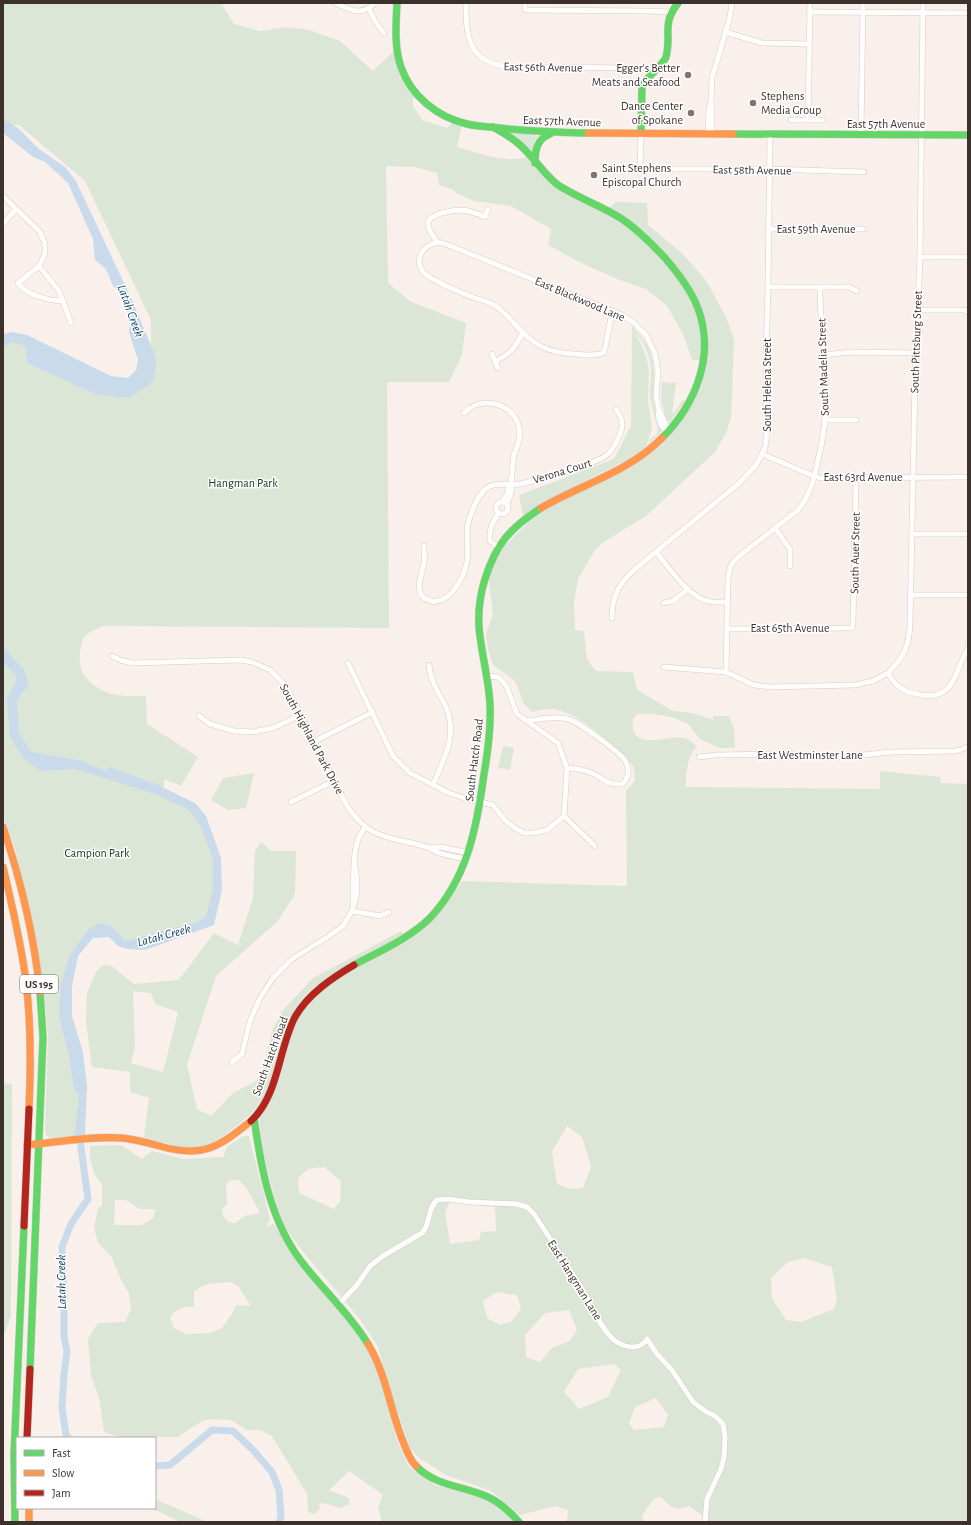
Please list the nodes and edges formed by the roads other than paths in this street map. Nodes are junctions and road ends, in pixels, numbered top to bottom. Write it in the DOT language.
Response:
graph roads {
  1 [pos="335,3"];
  2 [pos="375,3"];
  3 [pos="397,3"];
  4 [pos="466,3"];
  5 [pos="525,3"];
  6 [pos="598,3"];
  7 [pos="678,3"];
  8 [pos="732,3"];
  9 [pos="810,3"];
  10 [pos="863,3"];
  11 [pos="923,3"];
  12 [pos="369,9"];
  13 [pos="598,10"];
  14 [pos="671,12"];
  15 [pos="809,12"];
  16 [pos="863,12"];
  17 [pos="923,13"];
  18 [pos="968,13"];
  19 [pos="725,32"];
  20 [pos="384,33"];
  21 [pos="809,44"];
  22 [pos="656,69"];
  23 [pos="791,120"];
  24 [pos="808,120"];
  25 [pos="823,120"];
  26 [pos="493,127"];
  27 [pos="551,133"];
  28 [pos="641,133"];
  29 [pos="710,134"];
  30 [pos="770,134"];
  31 [pos="861,135"];
  32 [pos="921,135"];
  33 [pos="968,136"];
  34 [pos="536,163"];
  35 [pos="769,170"];
  36 [pos="864,172"];
  37 [pos="3,196"];
  38 [pos="488,208"];
  39 [pos="16,209"];
  40 [pos="3,224"];
  41 [pos="768,229"];
  42 [pos="864,229"];
  43 [pos="437,242"];
  44 [pos="920,257"];
  45 [pos="968,257"];
  46 [pos="39,266"];
  47 [pos="768,286"];
  48 [pos="820,287"];
  49 [pos="857,291"];
  50 [pos="64,301"];
  51 [pos="917,310"];
  52 [pos="612,312"];
  53 [pos="968,312"];
  54 [pos="71,323"];
  55 [pos="522,334"];
  56 [pos="916,353"];
  57 [pos="492,354"];
  58 [pos="824,355"];
  59 [pos="496,361"];
  60 [pos="498,368"];
  61 [pos="616,408"];
  62 [pos="464,413"];
  63 [pos="825,420"];
  64 [pos="856,420"];
  65 [pos="669,431"];
  66 [pos="762,454"];
  67 [pos="815,477"];
  68 [pos="913,477"];
  69 [pos="968,477"];
  70 [pos="856,478"];
  71 [pos="511,485"];
  72 [pos="504,503"];
  73 [pos="499,514"];
  74 [pos="775,528"];
  75 [pos="912,534"];
  76 [pos="968,534"];
  77 [pos="424,546"];
  78 [pos="498,547"];
  79 [pos="656,552"];
  80 [pos="790,566"];
  81 [pos="688,590"];
  82 [pos="968,594"];
  83 [pos="911,595"];
  84 [pos="727,602"];
  85 [pos="664,603"];
  86 [pos="612,618"];
  87 [pos="852,628"];
  88 [pos="727,629"];
  89 [pos="968,648"];
  90 [pos="112,656"];
  91 [pos="348,663"];
  92 [pos="429,665"];
  93 [pos="664,667"];
  94 [pos="726,672"];
  95 [pos="888,673"];
  96 [pos="487,676"];
  97 [pos="373,712"];
  98 [pos="301,715"];
  99 [pos="199,716"];
  100 [pos="528,721"];
  101 [pos="315,741"];
  102 [pos="968,747"];
  103 [pos="699,757"];
  104 [pos="567,768"];
  105 [pos="334,781"];
  106 [pos="433,785"];
  107 [pos="291,802"];
  108 [pos="480,802"];
  109 [pos="564,816"];
  110 [pos="364,827"];
  111 [pos="3,828"];
  112 [pos="594,846"];
  113 [pos="467,856"];
  114 [pos="3,867"];
  115 [pos="352,911"];
  116 [pos="388,912"];
  117 [pos="232,1062"];
  118 [pos="254,1118"];
  119 [pos="40,1144"];
  120 [pos="27,1145"];
  121 [pos="338,1305"];
  122 [pos="27,1437"];
  123 [pos="29,1509"];
  124 [pos="15,1522"];
  125 [pos="29,1522"];
  126 [pos="520,1522"];
  127 [pos="704,1522"];
  1 -- 12 [label="street"];
  2 -- 12 [label="street"];
  3 -- 26 [label="main road, East 57th Avenue"];
  4 -- 22 [label="street, East 56th Avenue"];
  5 -- 13 [label="street"];
  6 -- 13 [label="street"];
  7 -- 14 [label="main road"];
  8 -- 19 [label="street"];
  9 -- 15 [label="street"];
  10 -- 16 [label="street"];
  11 -- 17 [label="street, South Pittsburg Street"];
  12 -- 20 [label="street"];
  13 -- 14 [label="street"];
  14 -- 22 [label="main road"];
  15 -- 16 [label="street"];
  15 -- 21 [label="street"];
  16 -- 17 [label="street"];
  16 -- 31 [label="street"];
  17 -- 18 [label="street"];
  17 -- 32 [label="street, South Pittsburg Street"];
  19 -- 21 [label="street"];
  19 -- 29 [label="street"];
  21 -- 24 [label="street"];
  22 -- 28 [label="main road"];
  23 -- 24 [label="street"];
  24 -- 25 [label="street"];
  26 -- 27 [label="main road, East 57th Avenue"];
  26 -- 34 [label="main road, South Hatch Road"];
  27 -- 28 [label="main road, East 57th Avenue"];
  27 -- 34 [label="main road"];
  28 -- 29 [label="main road, East 57th Avenue"];
  28 -- 35 [label="street, East 58th Avenue"];
  29 -- 30 [label="main road, East 57th Avenue"];
  30 -- 31 [label="main road, East 57th Avenue"];
  30 -- 35 [label="street, South Helena Street"];
  31 -- 32 [label="main road, East 57th Avenue"];
  32 -- 33 [label="main road, East 57th Avenue"];
  32 -- 44 [label="street, South Pittsburg Street"];
  34 -- 65 [label="main road, South Hatch Road"];
  35 -- 36 [label="street, East 58th Avenue"];
  35 -- 41 [label="street, South Helena Street"];
  37 -- 39 [label="street"];
  38 -- 43 [label="street"];
  39 -- 40 [label="street"];
  39 -- 46 [label="street"];
  41 -- 42 [label="street, East 59th Avenue"];
  41 -- 47 [label="street, South Helena Street"];
  43 -- 52 [label="street, East Blackwood Lane"];
  43 -- 55 [label="street"];
  44 -- 45 [label="street"];
  44 -- 51 [label="street, South Pittsburg Street"];
  46 -- 50 [label="street"];
  46 -- 50 [label="street"];
  47 -- 48 [label="street"];
  47 -- 66 [label="street, South Helena Street"];
  48 -- 49 [label="street"];
  48 -- 58 [label="street, South Madelia Street"];
  50 -- 54 [label="street"];
  51 -- 53 [label="street"];
  51 -- 56 [label="street, South Pittsburg Street"];
  52 -- 55 [label="street"];
  52 -- 65 [label="street, East Blackwood Lane"];
  55 -- 59 [label="street"];
  56 -- 58 [label="street"];
  56 -- 68 [label="street, South Pittsburg Street"];
  57 -- 59 [label="street"];
  58 -- 63 [label="street, South Madelia Street"];
  59 -- 60 [label="street"];
  61 -- 71 [label="street, Verona Court"];
  62 -- 71 [label="street"];
  63 -- 64 [label="street"];
  63 -- 67 [label="street, South Madelia Street"];
  65 -- 78 [label="main road, South Hatch Road"];
  66 -- 67 [label="street, East 63rd Avenue"];
  66 -- 79 [label="street, South Helena Street"];
  67 -- 70 [label="street, East 63rd Avenue"];
  67 -- 74 [label="street, South Madelia Street"];
  68 -- 69 [label="street, East 63rd Avenue"];
  68 -- 70 [label="street, East 63rd Avenue"];
  68 -- 75 [label="street, South Pittsburg Street"];
  70 -- 87 [label="street, South Auer Street"];
  71 -- 72 [label="street"];
  71 -- 77 [label="street, Verona Court"];
  72 -- 73 [label="street"];
  72 -- 73 [label="street"];
  73 -- 78 [label="street"];
  74 -- 80 [label="street"];
  74 -- 84 [label="street, South Madelia Street"];
  75 -- 76 [label="street"];
  75 -- 83 [label="street, South Pittsburg Street"];
  78 -- 96 [label="main road, South Hatch Road"];
  79 -- 81 [label="street"];
  79 -- 86 [label="street, South Helena Street"];
  81 -- 84 [label="street"];
  81 -- 85 [label="street"];
  82 -- 83 [label="street"];
  83 -- 95 [label="street, South Pittsburg Street"];
  84 -- 88 [label="street, South Madelia Street"];
  87 -- 88 [label="street, East 65th Avenue"];
  88 -- 94 [label="street, South Madelia Street"];
  89 -- 95 [label="street"];
  90 -- 98 [label="street, South Highland Park Drive"];
  91 -- 97 [label="street"];
  92 -- 106 [label="street"];
  93 -- 94 [label="street"];
  94 -- 95 [label="street"];
  96 -- 100 [label="street"];
  96 -- 108 [label="main road, South Hatch Road"];
  97 -- 101 [label="street"];
  97 -- 106 [label="street"];
  98 -- 99 [label="street"];
  98 -- 101 [label="street, South Highland Park Drive"];
  100 -- 104 [label="street"];
  100 -- 104 [label="street"];
  101 -- 105 [label="street, South Highland Park Drive"];
  102 -- 103 [label="street, East Westminster Lane"];
  104 -- 109 [label="street"];
  105 -- 107 [label="street"];
  105 -- 110 [label="street, South Highland Park Drive"];
  106 -- 108 [label="street"];
  108 -- 109 [label="street"];
  108 -- 113 [label="main road, South Hatch Road"];
  109 -- 112 [label="street"];
  110 -- 113 [label="street, South Highland Park Drive"];
  110 -- 115 [label="street"];
  111 -- 119 [label="main road, US 195"];
  113 -- 118 [label="main road, South Hatch Road"];
  114 -- 120 [label="main road, US 195"];
  115 -- 116 [label="street"];
  115 -- 117 [label="street"];
  118 -- 119 [label="main road, South Hatch Road"];
  118 -- 121 [label="main road"];
  119 -- 120 [label="main road, South Hatch Road"];
  119 -- 122 [label="main road, US 195"];
  120 -- 124 [label="main road, US 195"];
  121 -- 126 [label="main road"];
  121 -- 127 [label="street, East Hangman Lane"];
  123 -- 125 [label="main road"];
}
